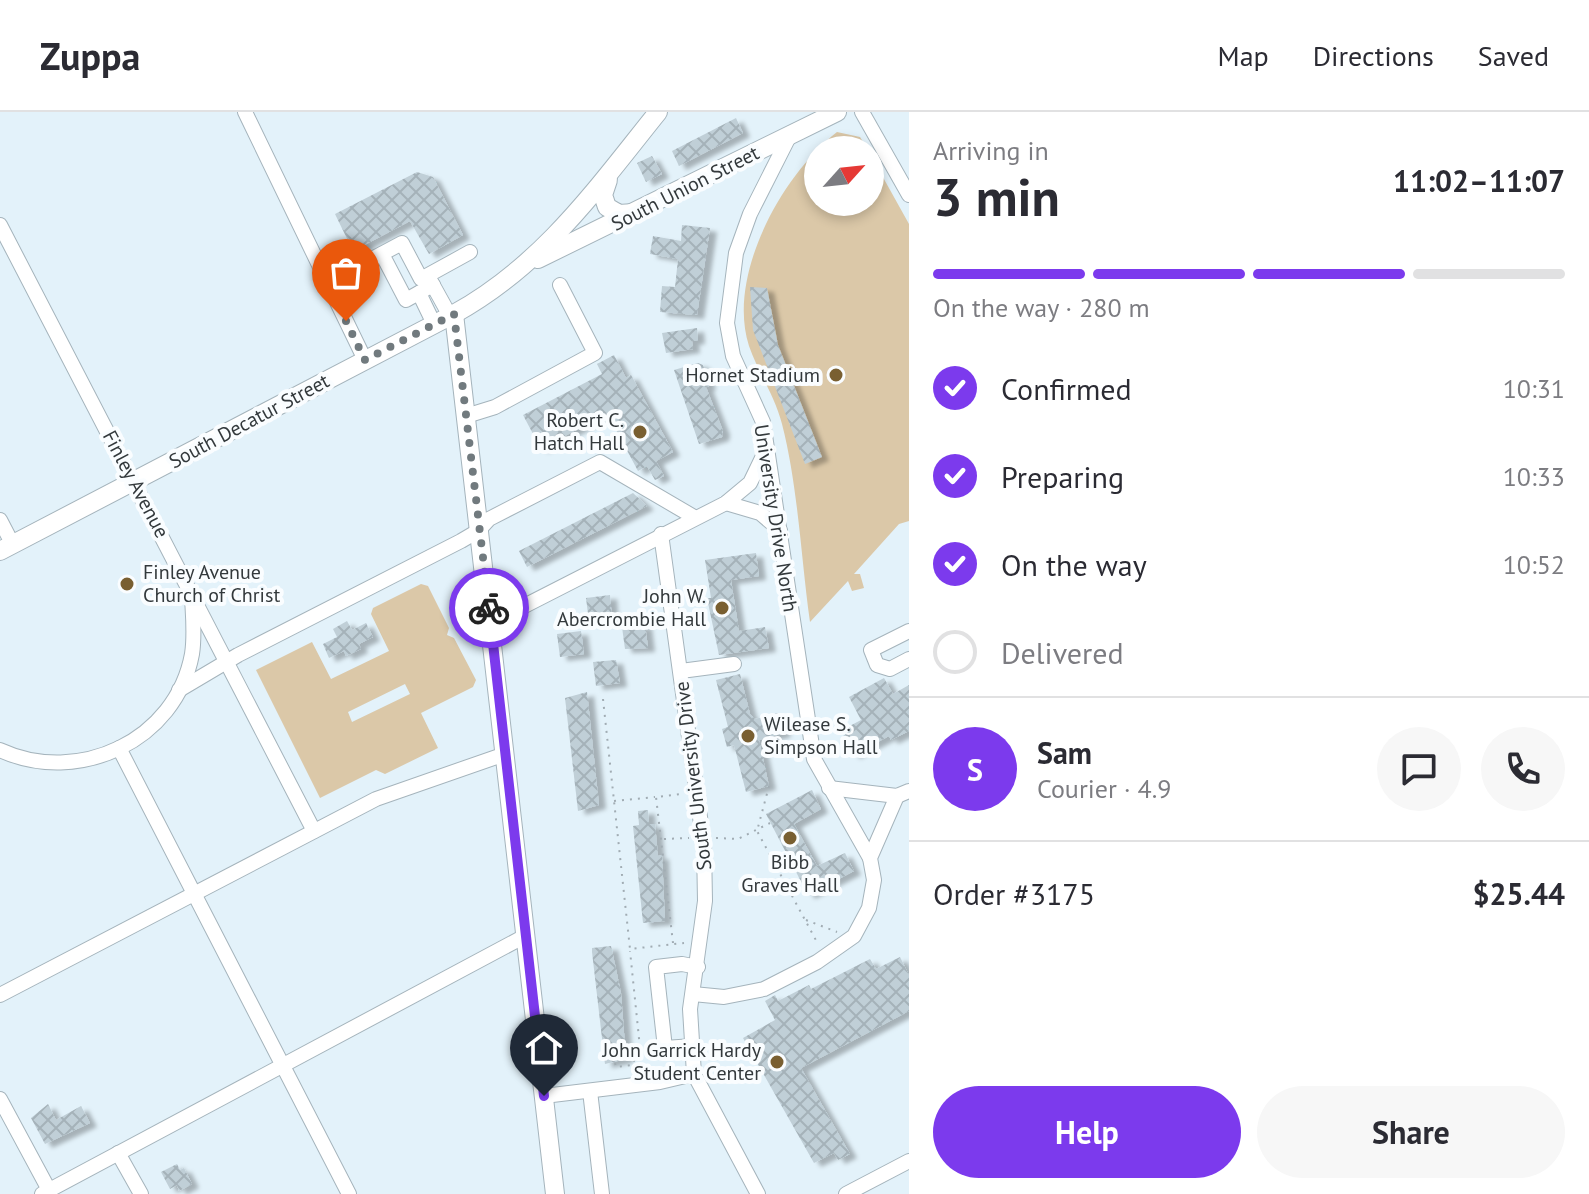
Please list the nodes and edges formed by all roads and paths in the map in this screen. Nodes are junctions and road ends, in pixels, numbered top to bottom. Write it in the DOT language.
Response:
graph roads {
  1 [pos="245,112"];
  2 [pos="658,112"];
  3 [pos="837,112"];
  4 [pos="862,112"];
  5 [pos="791,133"];
  6 [pos="612,170"];
  7 [pos="909,195"];
  8 [pos="638,212"];
  9 [pos="0,225"];
  10 [pos="470,252"];
  11 [pos="382,254"];
  12 [pos="532,262"];
  13 [pos="430,280"];
  14 [pos="327,283"];
  15 [pos="560,285"];
  16 [pos="419,293"];
  17 [pos="446,318"];
  18 [pos="365,360"];
  19 [pos="466,416"];
  20 [pos="766,448"];
  21 [pos="135,481"];
  22 [pos="726,503"];
  23 [pos="694,517"];
  24 [pos="0,520"];
  25 [pos="780,530"];
  26 [pos="478,531"];
  27 [pos="661,534"];
  28 [pos="6,548"];
  29 [pos="191,591"];
  30 [pos="491,623"];
  31 [pos="909,631"];
  32 [pos="909,659"];
  33 [pos="227,662"];
  34 [pos="734,664"];
  35 [pos="681,671"];
  36 [pos="179,690"];
  37 [pos="603,699"];
  38 [pos="119,748"];
  39 [pos="0,750"];
  40 [pos="505,754"];
  41 [pos="769,786"];
  42 [pos="829,788"];
  43 [pos="903,793"];
  44 [pos="682,794"];
  45 [pos="656,797"];
  46 [pos="614,801"];
  47 [pos="770,823"];
  48 [pos="314,831"];
  49 [pos="757,831"];
  50 [pos="703,838"];
  51 [pos="661,839"];
  52 [pos="870,858"];
  53 [pos="194,893"];
  54 [pos="805,919"];
  55 [pos="842,934"];
  56 [pos="525,936"];
  57 [pos="684,943"];
  58 [pos="673,944"];
  59 [pos="820,948"];
  60 [pos="630,949"];
  61 [pos="698,967"];
  62 [pos="693,994"];
  63 [pos="0,995"];
  64 [pos="693,1046"];
  65 [pos="615,1063"];
  66 [pos="284,1065"];
  67 [pos="694,1074"];
  68 [pos="590,1091"];
  69 [pos="544,1096"];
  70 [pos="0,1099"];
  71 [pos="118,1153"];
  72 [pos="909,1161"];
  73 [pos="46,1192"];
  74 [pos="141,1194"];
  75 [pos="349,1194"];
  76 [pos="555,1194"];
  77 [pos="602,1194"];
  78 [pos="758,1194"];
  79 [pos="846,1194"];
  1 -- 14 [label="street"];
  2 -- 6 [label="main road, South Decatur Street"];
  3 -- 5 [label="main road, South Union Street"];
  4 -- 7 [label="street"];
  5 -- 8 [label="main road, South Union Street"];
  5 -- 20 [label="street, University Drive North"];
  6 -- 8 [label="main road"];
  6 -- 12 [label="main road, South Decatur Street"];
  8 -- 12 [label="main road, South Union Street"];
  9 -- 21 [label="street, Finley Avenue"];
  10 -- 13 [label="street"];
  11 -- 13 [label="street"];
  11 -- 14 [label="street"];
  11 -- 16 [label="street"];
  12 -- 17 [label="main road, South Decatur Street"];
  13 -- 16 [label="street"];
  13 -- 17 [label="street"];
  14 -- 18 [label="street"];
  15 -- 19 [label="street"];
  16 -- 17 [label="street"];
  17 -- 18 [label="main road, South Decatur Street"];
  17 -- 19 [label="main road"];
  18 -- 21 [label="main road, South Decatur Street"];
  19 -- 26 [label="main road"];
  20 -- 22 [label="street"];
  20 -- 25 [label="street, University Drive North"];
  21 -- 28 [label="main road, South Decatur Street"];
  21 -- 29 [label="street, Finley Avenue"];
  22 -- 23 [label="street"];
  22 -- 25 [label="street"];
  23 -- 26 [label="street"];
  23 -- 27 [label="street"];
  24 -- 28 [label="street"];
  25 -- 42 [label="street, University Drive North"];
  26 -- 30 [label="main road"];
  26 -- 33 [label="street"];
  27 -- 30 [label="street"];
  27 -- 35 [label="street, South University Drive"];
  29 -- 33 [label="street, Finley Avenue"];
  29 -- 36 [label="street"];
  30 -- 40 [label="main road"];
  31 -- 32 [label="street"];
  33 -- 36 [label="street"];
  33 -- 48 [label="street, Finley Avenue"];
  34 -- 35 [label="street"];
  35 -- 50 [label="street, South University Drive"];
  36 -- 38 [label="street"];
  37 -- 46 [label="path"];
  38 -- 39 [label="street"];
  38 -- 53 [label="street"];
  40 -- 48 [label="street"];
  40 -- 56 [label="main road"];
  41 -- 49 [label="path"];
  42 -- 43 [label="street"];
  42 -- 52 [label="street, University Drive North"];
  43 -- 52 [label="street"];
  44 -- 45 [label="path"];
  45 -- 46 [label="path"];
  45 -- 51 [label="path"];
  46 -- 60 [label="path"];
  47 -- 49 [label="path"];
  48 -- 53 [label="street"];
  49 -- 50 [label="path"];
  49 -- 54 [label="path"];
  50 -- 51 [label="path"];
  50 -- 61 [label="street, South University Drive"];
  51 -- 58 [label="path"];
  52 -- 62 [label="street"];
  53 -- 63 [label="street"];
  53 -- 66 [label="street"];
  54 -- 55 [label="path"];
  54 -- 59 [label="path"];
  56 -- 66 [label="street"];
  56 -- 69 [label="main road"];
  57 -- 58 [label="path"];
  58 -- 60 [label="path"];
  60 -- 65 [label="path"];
  61 -- 62 [label="street, South University Drive"];
  61 -- 64 [label="street"];
  62 -- 64 [label="street, South University Drive"];
  64 -- 67 [label="street, South University Drive"];
  66 -- 71 [label="street"];
  66 -- 75 [label="street"];
  67 -- 68 [label="street"];
  67 -- 78 [label="street, South University Drive"];
  68 -- 69 [label="street"];
  68 -- 77 [label="street"];
  69 -- 76 [label="main road"];
  70 -- 73 [label="street"];
  71 -- 73 [label="street"];
  71 -- 74 [label="street"];
  72 -- 79 [label="street"];
}
